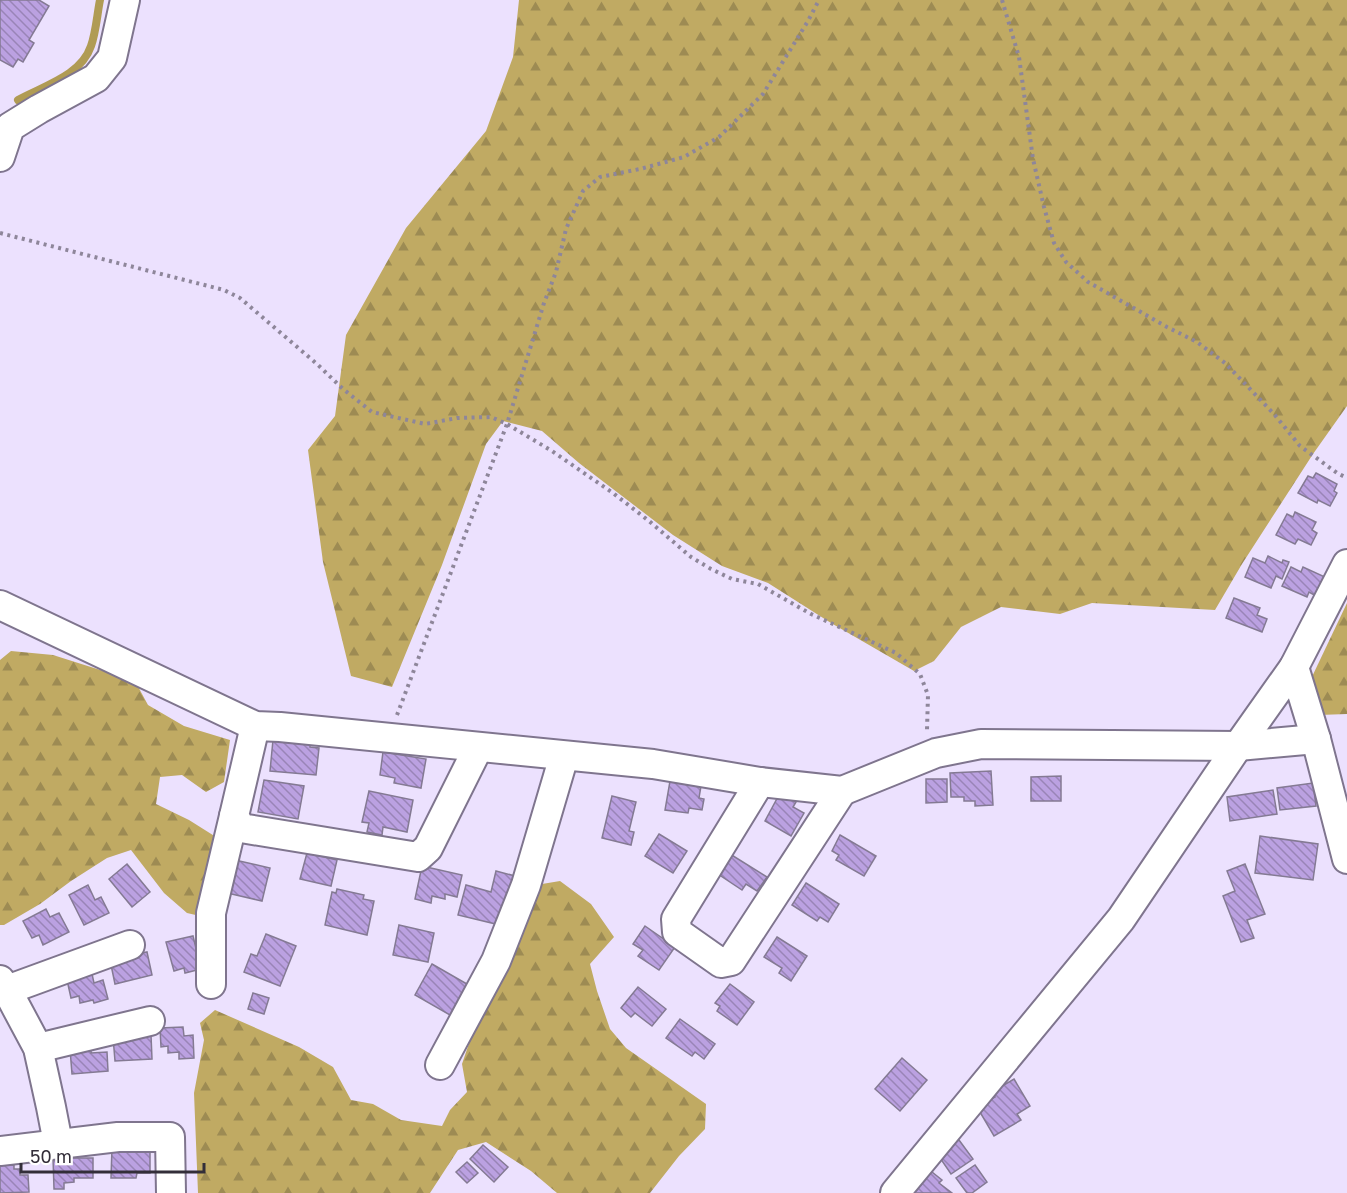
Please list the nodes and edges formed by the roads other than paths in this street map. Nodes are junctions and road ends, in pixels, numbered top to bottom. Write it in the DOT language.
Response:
graph roads {
  1 [pos="125,0"];
  2 [pos="0,157"];
  3 [pos="1347,564"];
  4 [pos="0,605"];
  5 [pos="1294,667"];
  6 [pos="255,726"];
  7 [pos="1316,739"];
  8 [pos="1238,746"];
  9 [pos="478,748"];
  10 [pos="564,756"];
  11 [pos="759,782"];
  12 [pos="842,791"];
  13 [pos="234,816"];
  14 [pos="1347,859"];
  15 [pos="130,945"];
  16 [pos="211,984"];
  17 [pos="4,985"];
  18 [pos="150,1021"];
  19 [pos="38,1048"];
  20 [pos="440,1065"];
  21 [pos="58,1143"];
  22 [pos="0,1151"];
  23 [pos="171,1193"];
  24 [pos="895,1193"];
  1 -- 2 [label="street"];
  3 -- 5 [label="street"];
  4 -- 6 [label="street"];
  5 -- 7 [label="street"];
  5 -- 8 [label="street"];
  6 -- 9 [label="street"];
  6 -- 13 [label="street"];
  7 -- 8 [label="street"];
  7 -- 14 [label="street"];
  8 -- 12 [label="street"];
  8 -- 24 [label="street"];
  9 -- 10 [label="street"];
  9 -- 13 [label="street"];
  10 -- 11 [label="street"];
  10 -- 20 [label="street"];
  11 -- 12 [label="street"];
  11 -- 12 [label="street"];
  13 -- 16 [label="street"];
  15 -- 17 [label="street"];
  17 -- 19 [label="street"];
  18 -- 19 [label="street"];
  19 -- 21 [label="street"];
  21 -- 22 [label="street"];
  21 -- 23 [label="street"];
}
